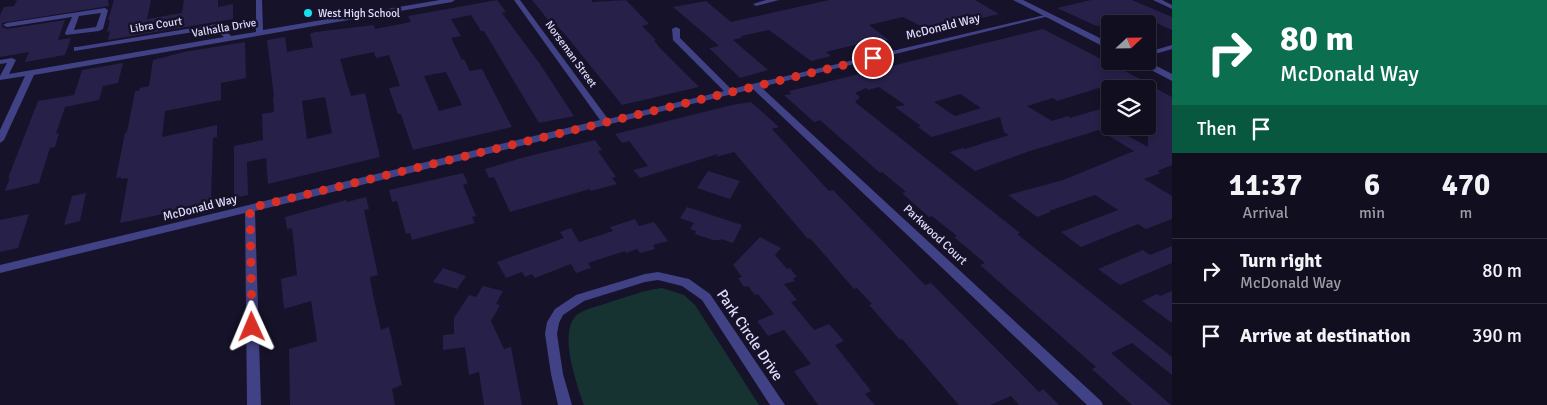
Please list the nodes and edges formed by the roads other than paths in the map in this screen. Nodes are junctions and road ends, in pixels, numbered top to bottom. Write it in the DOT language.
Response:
graph roads {
  1 [pos="258,0"];
  2 [pos="452,0"];
  3 [pos="517,0"];
  4 [pos="776,0"];
  5 [pos="1017,0"];
  6 [pos="1156,0"];
  7 [pos="756,4"];
  8 [pos="1172,7"];
  9 [pos="76,15"];
  10 [pos="1046,15"];
  11 [pos="7,25"];
  12 [pos="676,30"];
  13 [pos="84,31"];
  14 [pos="260,33"];
  15 [pos="229,38"];
  16 [pos="1101,42"];
  17 [pos="1172,47"];
  18 [pos="77,49"];
  19 [pos="1156,52"];
  20 [pos="0,62"];
  21 [pos="72,65"];
  22 [pos="1156,70"];
  23 [pos="31,72"];
  24 [pos="2,77"];
  25 [pos="1172,78"];
  26 [pos="755,86"];
  27 [pos="730,92"];
  28 [pos="606,122"];
  29 [pos="0,140"];
  30 [pos="250,208"];
  31 [pos="0,269"];
  32 [pos="254,405"];
  33 [pos="565,405"];
  34 [pos="778,405"];
  35 [pos="1096,405"];
  1 -- 14 [label="street"];
  2 -- 14 [label="street, Valhalla Drive"];
  3 -- 28 [label="street, Norseman Street"];
  4 -- 7 [label="street"];
  5 -- 10 [label="street"];
  6 -- 8 [label="street"];
  9 -- 11 [label="street"];
  9 -- 13 [label="street"];
  9 -- 13 [label="street"];
  10 -- 16 [label="street"];
  10 -- 26 [label="street, McDonald Way"];
  12 -- 27 [label="street"];
  13 -- 18 [label="street"];
  14 -- 15 [label="street, Valhalla Drive"];
  15 -- 18 [label="street, Libra Court"];
  15 -- 21 [label="street, Valhalla Drive"];
  17 -- 19 [label="street"];
  18 -- 21 [label="street"];
  20 -- 24 [label="street"];
  21 -- 23 [label="street, Valhalla Drive"];
  22 -- 25 [label="street"];
  23 -- 24 [label="street, Valhalla Drive"];
  23 -- 29 [label="street"];
  26 -- 27 [label="street, McDonald Way"];
  26 -- 35 [label="street, Parkwood Court"];
  27 -- 28 [label="street, McDonald Way"];
  28 -- 30 [label="street, McDonald Way"];
  30 -- 31 [label="street, McDonald Way"];
  30 -- 32 [label="street"];
  33 -- 34 [label="street, Park Circle Drive"];
}
